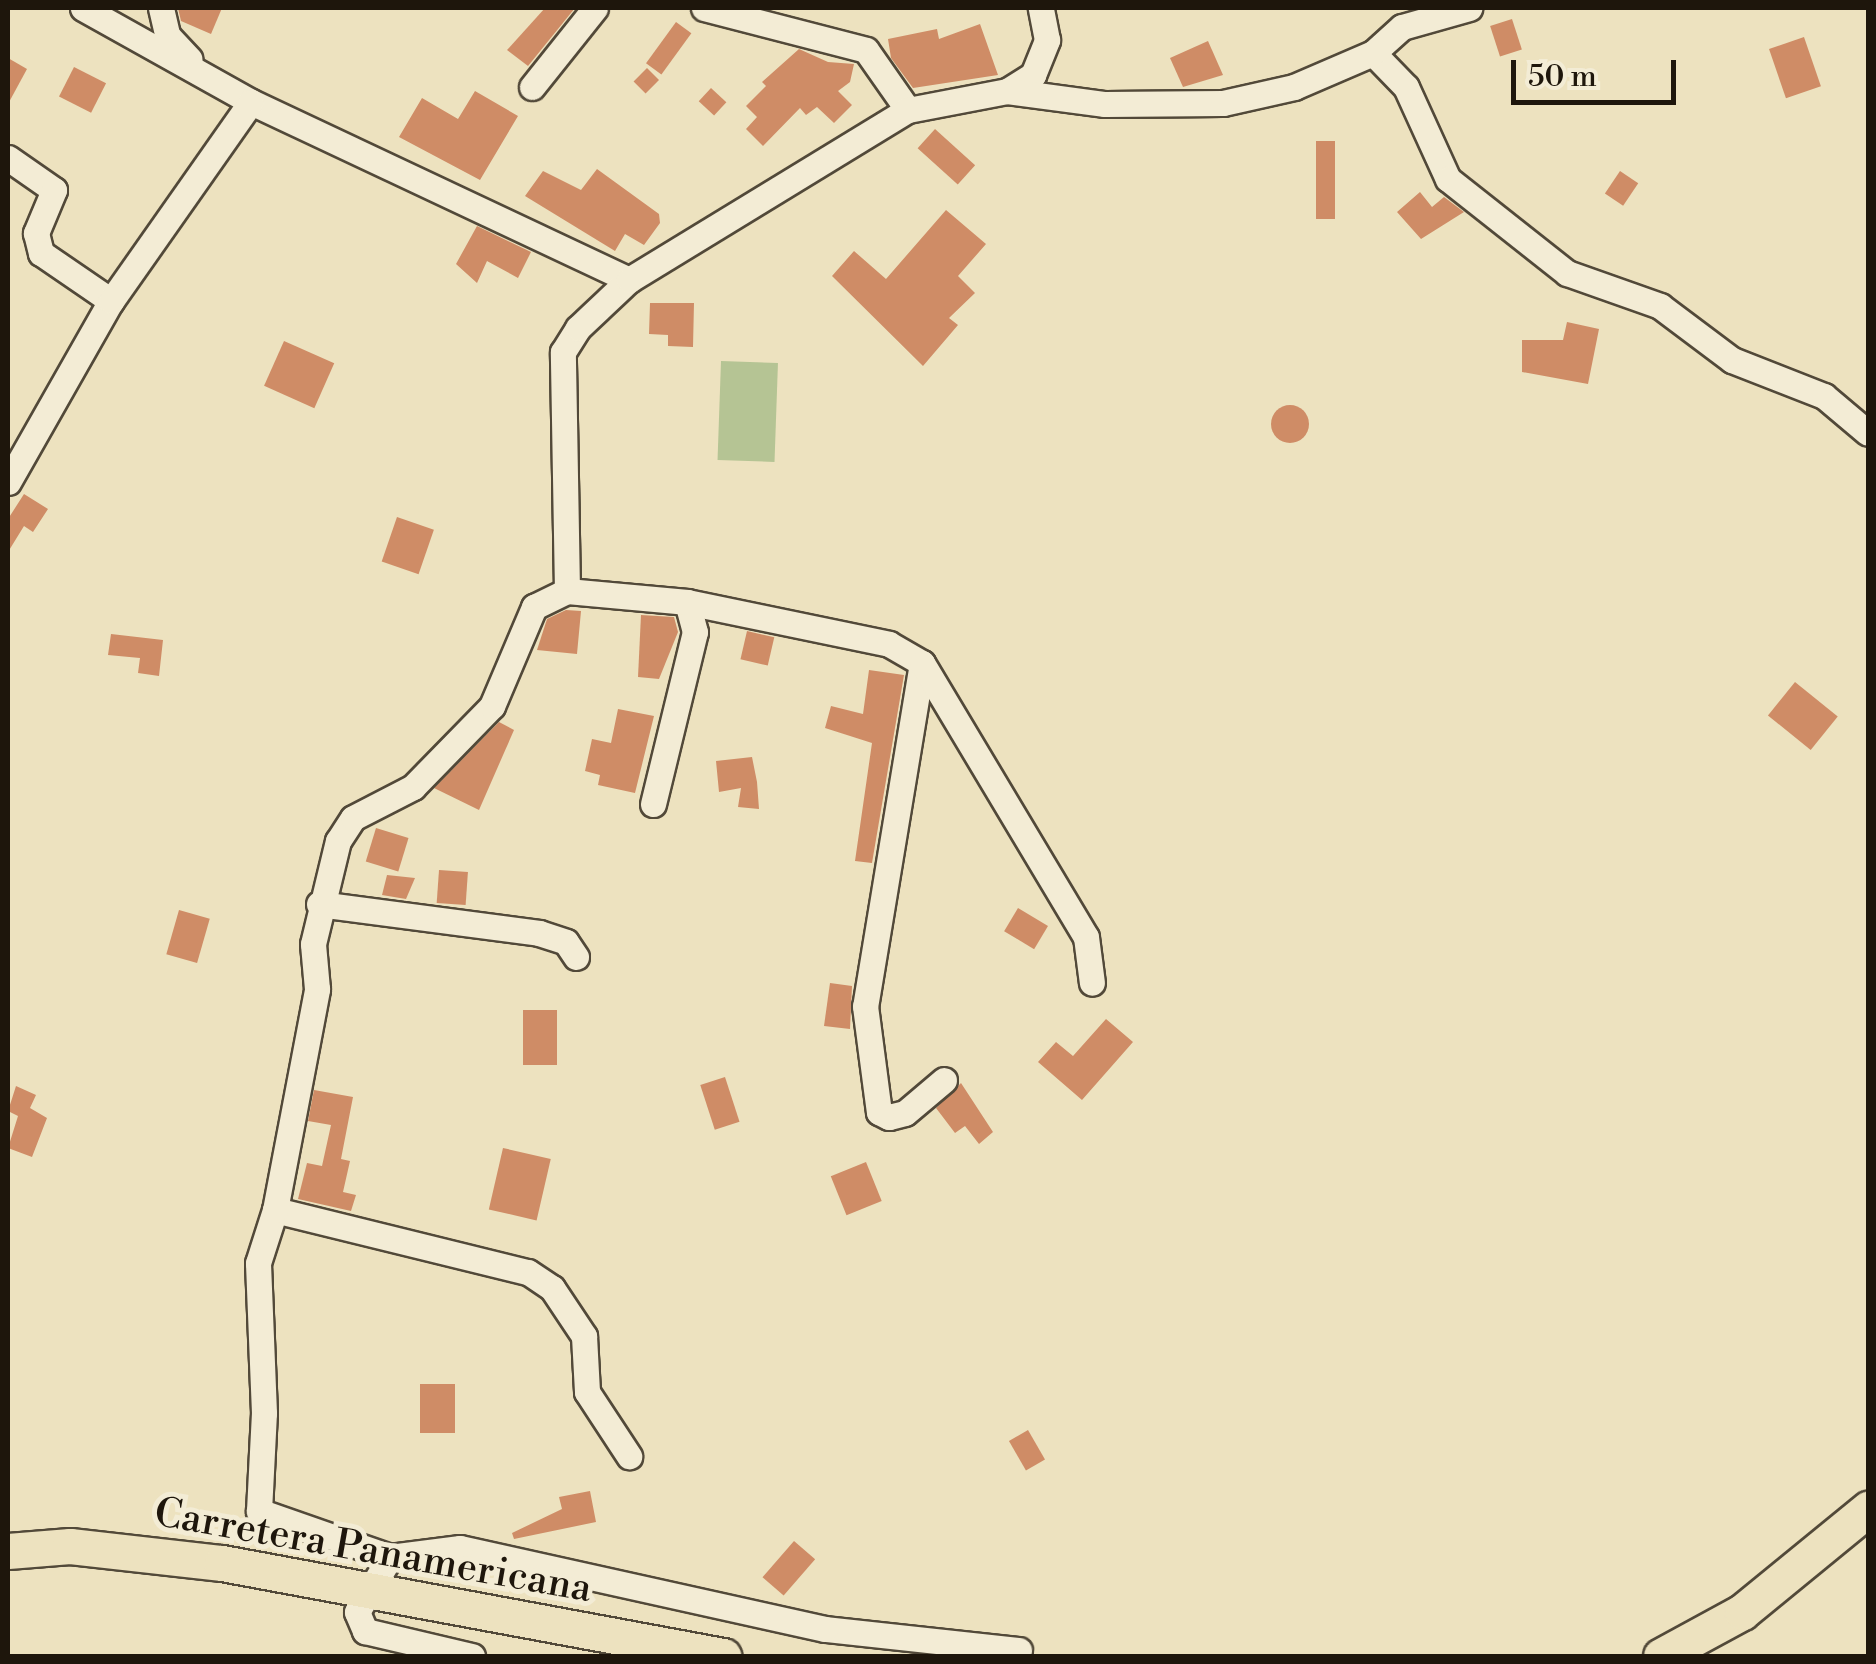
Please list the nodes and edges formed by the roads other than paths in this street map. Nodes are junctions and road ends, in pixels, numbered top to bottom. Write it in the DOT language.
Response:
graph roads {
  1 [pos="83,8"];
  2 [pos="161,8"];
  3 [pos="595,8"];
  4 [pos="704,8"];
  5 [pos="1041,8"];
  6 [pos="1394,8"];
  7 [pos="1468,8"];
  8 [pos="1382,44"];
  9 [pos="206,78"];
  10 [pos="532,87"];
  11 [pos="1007,91"];
  12 [pos="250,102"];
  13 [pos="908,110"];
  14 [pos="8,158"];
  15 [pos="629,280"];
  16 [pos="110,301"];
  17 [pos="1868,433"];
  18 [pos="8,482"];
  19 [pos="567,592"];
  20 [pos="687,602"];
  21 [pos="922,663"];
  22 [pos="653,804"];
  23 [pos="319,904"];
  24 [pos="576,957"];
  25 [pos="1092,983"];
  26 [pos="944,1080"];
  27 [pos="275,1210"];
  28 [pos="629,1456"];
  29 [pos="1868,1509"];
  30 [pos="8,1551"];
  31 [pos="390,1557"];
  32 [pos="368,1590"];
  33 [pos="1019,1650"];
  34 [pos="472,1656"];
  35 [pos="723,1656"];
  36 [pos="1660,1656"];
  1 -- 9 [label="street"];
  2 -- 9 [label="street"];
  3 -- 10 [label="street"];
  4 -- 13 [label="street"];
  5 -- 11 [label="street"];
  6 -- 8 [label="street"];
  7 -- 8 [label="street"];
  8 -- 11 [label="street"];
  8 -- 17 [label="street"];
  9 -- 12 [label="street"];
  11 -- 13 [label="street"];
  12 -- 15 [label="street"];
  12 -- 16 [label="street"];
  13 -- 15 [label="street"];
  14 -- 16 [label="street"];
  15 -- 19 [label="street"];
  16 -- 18 [label="street"];
  19 -- 20 [label="street"];
  19 -- 23 [label="street"];
  20 -- 21 [label="street"];
  20 -- 22 [label="street"];
  21 -- 25 [label="street"];
  21 -- 26 [label="street"];
  23 -- 24 [label="street"];
  23 -- 27 [label="street"];
  27 -- 28 [label="street"];
  27 -- 31 [label="street"];
  29 -- 36 [label="highway"];
  30 -- 32 [label="highway, Carretera Panamericana"];
  31 -- 32 [label="street"];
  31 -- 33 [label="street"];
  32 -- 34 [label="street"];
  32 -- 35 [label="highway, Carretera Panamericana"];
}
